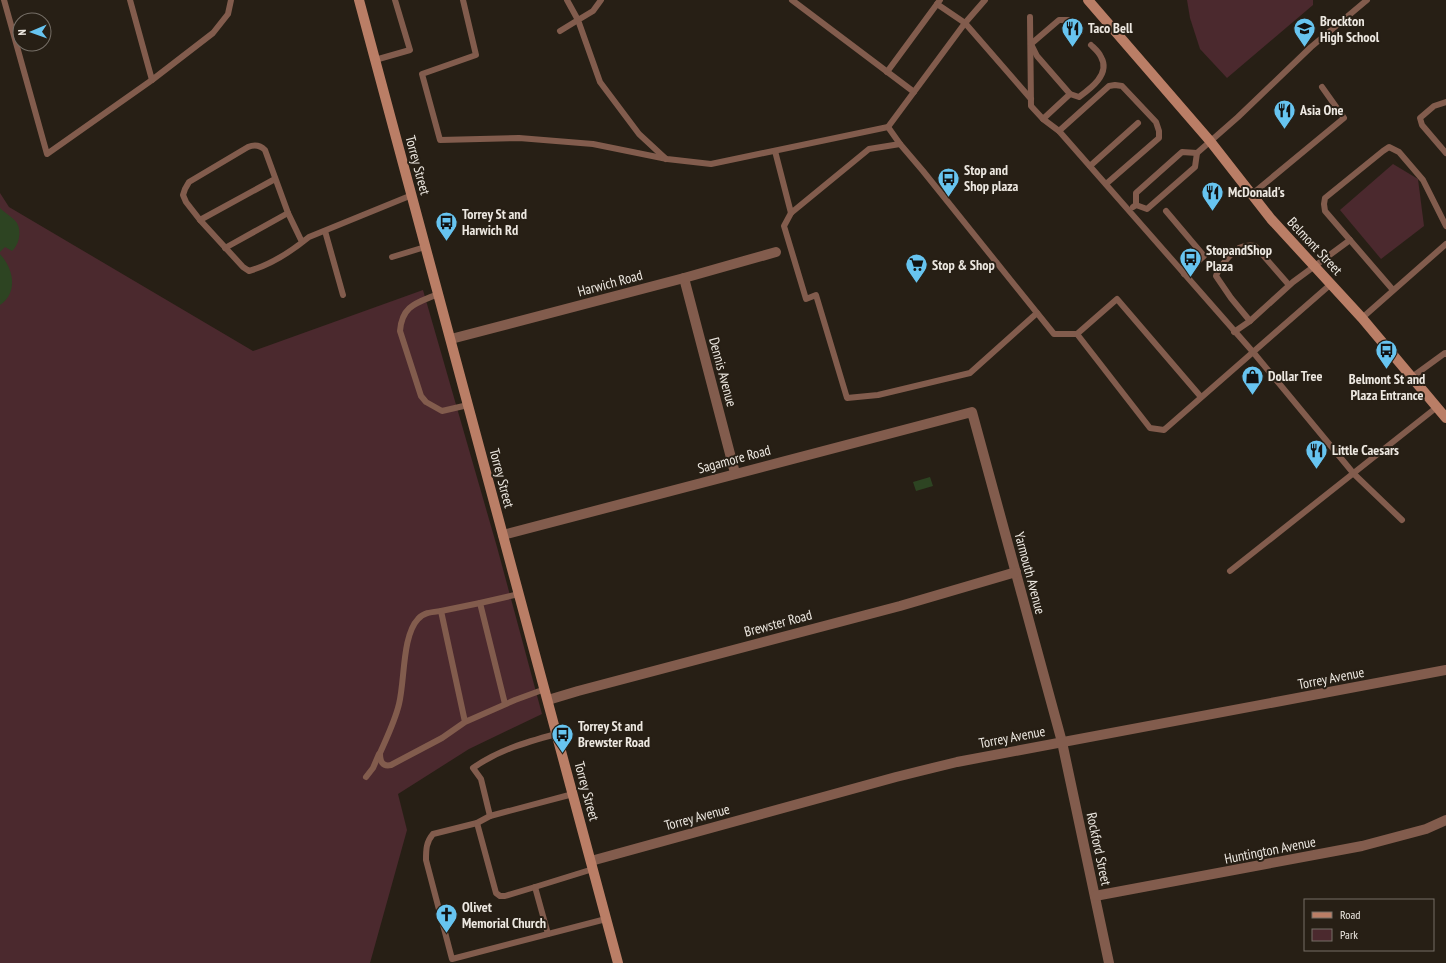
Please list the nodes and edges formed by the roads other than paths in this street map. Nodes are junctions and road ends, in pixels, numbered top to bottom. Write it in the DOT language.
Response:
graph roads {
  1 [pos="4,0"];
  2 [pos="130,0"];
  3 [pos="231,0"];
  4 [pos="360,0"];
  5 [pos="395,0"];
  6 [pos="463,0"];
  7 [pos="567,0"];
  8 [pos="601,0"];
  9 [pos="792,0"];
  10 [pos="985,0"];
  11 [pos="1088,0"];
  12 [pos="1367,0"];
  13 [pos="938,2"];
  14 [pos="1030,17"];
  15 [pos="578,20"];
  16 [pos="965,22"];
  17 [pos="560,31"];
  18 [pos="1080,32"];
  19 [pos="1031,44"];
  20 [pos="1091,45"];
  21 [pos="375,60"];
  22 [pos="887,72"];
  23 [pos="152,80"];
  24 [pos="1322,87"];
  25 [pos="914,92"];
  26 [pos="1070,94"];
  27 [pos="1031,99"];
  28 [pos="1446,102"];
  29 [pos="1043,118"];
  30 [pos="1138,123"];
  31 [pos="888,127"];
  32 [pos="1059,131"];
  33 [pos="1210,141"];
  34 [pos="900,144"];
  35 [pos="775,151"];
  36 [pos="1198,153"];
  37 [pos="1446,153"];
  38 [pos="667,159"];
  39 [pos="1090,166"];
  40 [pos="275,179"];
  41 [pos="1106,184"];
  42 [pos="412,195"];
  43 [pos="1251,195"];
  44 [pos="1136,205"];
  45 [pos="1129,211"];
  46 [pos="1166,211"];
  47 [pos="288,213"];
  48 [pos="790,213"];
  49 [pos="200,220"];
  50 [pos="1446,226"];
  51 [pos="325,231"];
  52 [pos="1350,240"];
  53 [pos="302,242"];
  54 [pos="1446,244"];
  55 [pos="425,247"];
  56 [pos="225,248"];
  57 [pos="776,252"];
  58 [pos="392,257"];
  59 [pos="1315,267"];
  60 [pos="1184,274"];
  61 [pos="684,278"];
  62 [pos="1331,284"];
  63 [pos="1289,286"];
  64 [pos="1393,290"];
  65 [pos="438,294"];
  66 [pos="344,295"];
  67 [pos="1037,313"];
  68 [pos="1362,318"];
  69 [pos="1250,321"];
  70 [pos="1234,332"];
  71 [pos="1077,334"];
  72 [pos="450,339"];
  73 [pos="1252,352"];
  74 [pos="1446,354"];
  75 [pos="1412,377"];
  76 [pos="1201,397"];
  77 [pos="468,405"];
  78 [pos="1437,407"];
  79 [pos="972,412"];
  80 [pos="1446,418"];
  81 [pos="735,473"];
  82 [pos="1354,474"];
  83 [pos="1402,520"];
  84 [pos="503,535"];
  85 [pos="1230,571"];
  86 [pos="1016,572"];
  87 [pos="519,594"];
  88 [pos="480,604"];
  89 [pos="441,611"];
  90 [pos="1446,670"];
  91 [pos="545,688"];
  92 [pos="548,700"];
  93 [pos="505,704"];
  94 [pos="465,722"];
  95 [pos="556,734"];
  96 [pos="1062,742"];
  97 [pos="380,753"];
  98 [pos="366,777"];
  99 [pos="573,794"];
  100 [pos="490,816"];
  101 [pos="1446,820"];
  102 [pos="477,823"];
  103 [pos="592,865"];
  104 [pos="534,887"];
  105 [pos="1095,896"];
  106 [pos="606,919"];
  107 [pos="548,934"];
  108 [pos="618,963"];
  109 [pos="1109,963"];
  1 -- 23 [label="lane"];
  2 -- 23 [label="lane"];
  3 -- 23 [label="lane"];
  4 -- 21 [label="main road, Torrey Street"];
  5 -- 21 [label="lane"];
  6 -- 38 [label="lane"];
  7 -- 15 [label="lane"];
  8 -- 15 [label="lane"];
  9 -- 22 [label="lane"];
  10 -- 16 [label="lane"];
  11 -- 33 [label="main road, Belmont Street"];
  12 -- 33 [label="lane"];
  13 -- 16 [label="lane"];
  13 -- 22 [label="lane"];
  14 -- 19 [label="lane"];
  15 -- 17 [label="lane"];
  15 -- 38 [label="lane"];
  16 -- 25 [label="lane"];
  16 -- 27 [label="lane"];
  18 -- 19 [label="lane"];
  19 -- 26 [label="lane"];
  19 -- 27 [label="lane"];
  20 -- 26 [label="lane"];
  21 -- 42 [label="main road, Torrey Street"];
  22 -- 25 [label="lane"];
  24 -- 43 [label="lane"];
  25 -- 31 [label="lane"];
  26 -- 29 [label="lane"];
  27 -- 29 [label="lane"];
  28 -- 37 [label="lane"];
  29 -- 32 [label="lane"];
  30 -- 39 [label="lane"];
  31 -- 34 [label="lane"];
  31 -- 35 [label="lane"];
  32 -- 39 [label="lane"];
  32 -- 41 [label="lane"];
  33 -- 36 [label="lane"];
  33 -- 43 [label="main road, Belmont Street"];
  34 -- 48 [label="lane"];
  34 -- 67 [label="lane"];
  35 -- 38 [label="lane"];
  35 -- 48 [label="lane"];
  36 -- 44 [label="lane"];
  36 -- 44 [label="lane"];
  39 -- 41 [label="lane"];
  40 -- 47 [label="lane"];
  40 -- 49 [label="lane"];
  40 -- 49 [label="lane"];
  41 -- 45 [label="lane"];
  42 -- 51 [label="lane"];
  42 -- 55 [label="main road, Torrey Street"];
  43 -- 59 [label="main road, Belmont Street"];
  44 -- 45 [label="lane"];
  45 -- 60 [label="lane"];
  46 -- 60 [label="lane"];
  47 -- 53 [label="lane"];
  47 -- 56 [label="lane"];
  48 -- 67 [label="lane"];
  49 -- 56 [label="lane"];
  50 -- 52 [label="lane"];
  51 -- 53 [label="lane"];
  51 -- 66 [label="lane"];
  52 -- 59 [label="lane"];
  52 -- 64 [label="lane"];
  53 -- 56 [label="lane"];
  54 -- 64 [label="lane"];
  55 -- 58 [label="lane"];
  55 -- 65 [label="main road, Torrey Street"];
  57 -- 61 [label="street, Harwich Road"];
  59 -- 62 [label="main road, Belmont Street"];
  59 -- 63 [label="lane"];
  60 -- 70 [label="lane"];
  61 -- 72 [label="street, Harwich Road"];
  61 -- 81 [label="street, Dennis Avenue"];
  62 -- 68 [label="main road, Belmont Street"];
  62 -- 73 [label="lane"];
  63 -- 69 [label="lane"];
  63 -- 69 [label="lane"];
  64 -- 68 [label="lane"];
  65 -- 72 [label="main road, Torrey Street"];
  65 -- 77 [label="lane"];
  67 -- 71 [label="lane"];
  68 -- 75 [label="main road, Belmont Street"];
  69 -- 70 [label="lane"];
  70 -- 73 [label="lane"];
  71 -- 76 [label="lane"];
  71 -- 76 [label="lane"];
  72 -- 77 [label="main road, Torrey Street"];
  73 -- 76 [label="lane"];
  73 -- 82 [label="lane"];
  74 -- 75 [label="lane"];
  75 -- 78 [label="main road, Belmont Street"];
  77 -- 84 [label="main road, Torrey Street"];
  78 -- 80 [label="main road, Belmont Street"];
  78 -- 82 [label="lane"];
  79 -- 81 [label="street, Sagamore Road"];
  79 -- 86 [label="street, Yarmouth Avenue"];
  81 -- 84 [label="street, Sagamore Road"];
  82 -- 83 [label="lane"];
  82 -- 85 [label="lane"];
  84 -- 87 [label="main road, Torrey Street"];
  86 -- 92 [label="street, Brewster Road"];
  86 -- 96 [label="street, Yarmouth Avenue"];
  87 -- 88 [label="lane"];
  87 -- 91 [label="main road, Torrey Street"];
  88 -- 89 [label="lane"];
  88 -- 93 [label="lane"];
  89 -- 94 [label="lane"];
  89 -- 97 [label="lane"];
  90 -- 96 [label="street, Torrey Avenue"];
  91 -- 92 [label="main road, Torrey Street"];
  91 -- 93 [label="lane"];
  92 -- 95 [label="main road, Torrey Street"];
  93 -- 94 [label="lane"];
  94 -- 97 [label="lane"];
  95 -- 99 [label="main road, Torrey Street"];
  95 -- 100 [label="lane"];
  96 -- 103 [label="street, Torrey Avenue"];
  96 -- 105 [label="street, Rockford Street"];
  97 -- 98 [label="lane"];
  99 -- 100 [label="lane"];
  99 -- 103 [label="main road, Torrey Street"];
  100 -- 102 [label="lane"];
  101 -- 105 [label="street, Huntington Avenue"];
  102 -- 104 [label="lane"];
  102 -- 107 [label="lane"];
  103 -- 104 [label="lane"];
  103 -- 106 [label="main road, Torrey Street"];
  104 -- 107 [label="lane"];
  105 -- 109 [label="street, Rockford Street"];
  106 -- 107 [label="lane"];
  106 -- 108 [label="main road, Torrey Street"];
}
